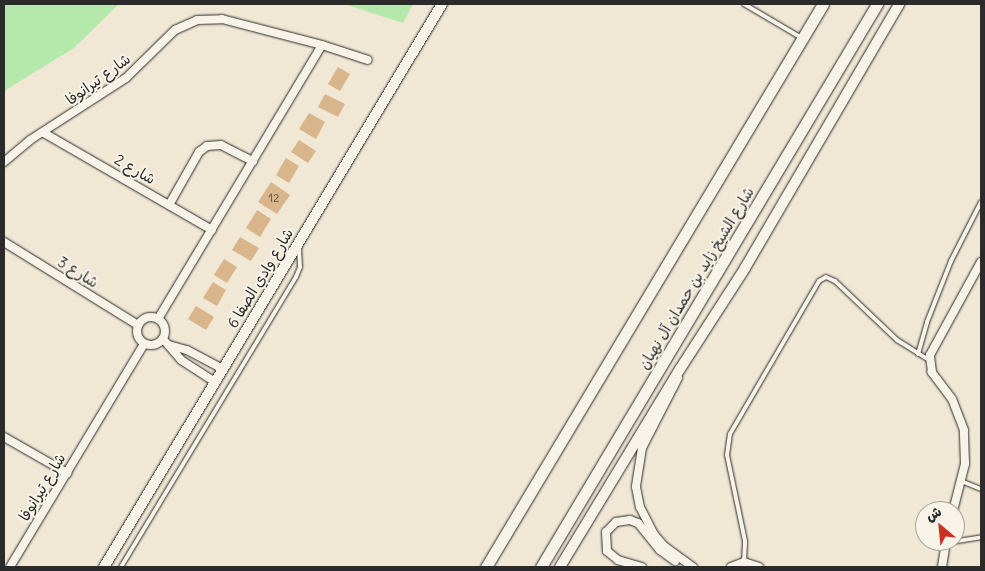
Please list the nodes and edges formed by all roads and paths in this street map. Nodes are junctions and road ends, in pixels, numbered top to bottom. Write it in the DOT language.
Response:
graph roads {
  1 [pos="442,4"];
  2 [pos="744,4"];
  3 [pos="823,4"];
  4 [pos="877,4"];
  5 [pos="899,4"];
  6 [pos="906,4"];
  7 [pos="802,38"];
  8 [pos="322,45"];
  9 [pos="873,48"];
  10 [pos="368,60"];
  11 [pos="44,132"];
  12 [pos="253,161"];
  13 [pos="4,162"];
  14 [pos="981,202"];
  15 [pos="169,205"];
  16 [pos="212,230"];
  17 [pos="4,242"];
  18 [pos="298,242"];
  19 [pos="981,262"];
  20 [pos="158,319"];
  21 [pos="138,325"];
  22 [pos="169,343"];
  23 [pos="144,344"];
  24 [pos="918,354"];
  25 [pos="206,360"];
  26 [pos="929,360"];
  27 [pos="680,368"];
  28 [pos="222,370"];
  29 [pos="198,372"];
  30 [pos="215,382"];
  31 [pos="4,437"];
  32 [pos="67,474"];
  33 [pos="961,481"];
  34 [pos="981,489"];
  35 [pos="956,501"];
  36 [pos="981,537"];
  37 [pos="965,539"];
  38 [pos="945,551"];
  39 [pos="744,562"];
  40 [pos="10,567"];
  41 [pos="104,567"];
  42 [pos="121,567"];
  43 [pos="486,567"];
  44 [pos="541,567"];
  45 [pos="560,567"];
  46 [pos="642,567"];
  47 [pos="688,567"];
  48 [pos="692,567"];
  49 [pos="731,567"];
  50 [pos="759,567"];
  51 [pos="942,567"];
  1 -- 18 [label="street, شارع وادي الصفا 6"];
  2 -- 7 [label="lane"];
  3 -- 7 [label="main road, شارع الشيخ زايد بن حمدان آل نهيان"];
  4 -- 44 [label="main road, شارع الشيخ زايد بن حمدان آل نهيان"];
  5 -- 9 [label="street"];
  6 -- 9 [label="street"];
  7 -- 43 [label="main road, شارع الشيخ زايد بن حمدان آل نهيان"];
  8 -- 10 [label="street, شارع تيرانوفا"];
  8 -- 11 [label="street, شارع تيرانوفا"];
  8 -- 12 [label="street"];
  9 -- 27 [label="street"];
  11 -- 13 [label="street, شارع تيرانوفا"];
  11 -- 15 [label="street, شارع 2"];
  12 -- 15 [label="street"];
  12 -- 16 [label="street"];
  14 -- 24 [label="lane"];
  15 -- 16 [label="street, شارع 2"];
  16 -- 20 [label="street"];
  17 -- 21 [label="street, شارع 3"];
  18 -- 28 [label="street, شارع وادي الصفا 6"];
  18 -- 42 [label="lane"];
  19 -- 26 [label="street"];
  20 -- 21 [label="street"];
  20 -- 22 [label="street"];
  21 -- 23 [label="street"];
  22 -- 23 [label="street"];
  22 -- 25 [label="street"];
  22 -- 29 [label="street"];
  23 -- 32 [label="street, شارع تيرانوفا"];
  24 -- 26 [label="lane"];
  24 -- 39 [label="lane"];
  25 -- 28 [label="street"];
  25 -- 29 [label="street"];
  26 -- 33 [label="street"];
  27 -- 45 [label="street"];
  27 -- 48 [label="street"];
  28 -- 30 [label="street, شارع وادي الصفا 6"];
  29 -- 30 [label="street"];
  30 -- 41 [label="street, شارع وادي الصفا 6"];
  31 -- 32 [label="street"];
  32 -- 40 [label="street, شارع تيرانوفا"];
  33 -- 34 [label="lane"];
  33 -- 35 [label="street"];
  36 -- 37 [label="lane"];
  38 -- 51 [label="street"];
  39 -- 49 [label="street"];
  39 -- 50 [label="street"];
  46 -- 47 [label="street"];
}
